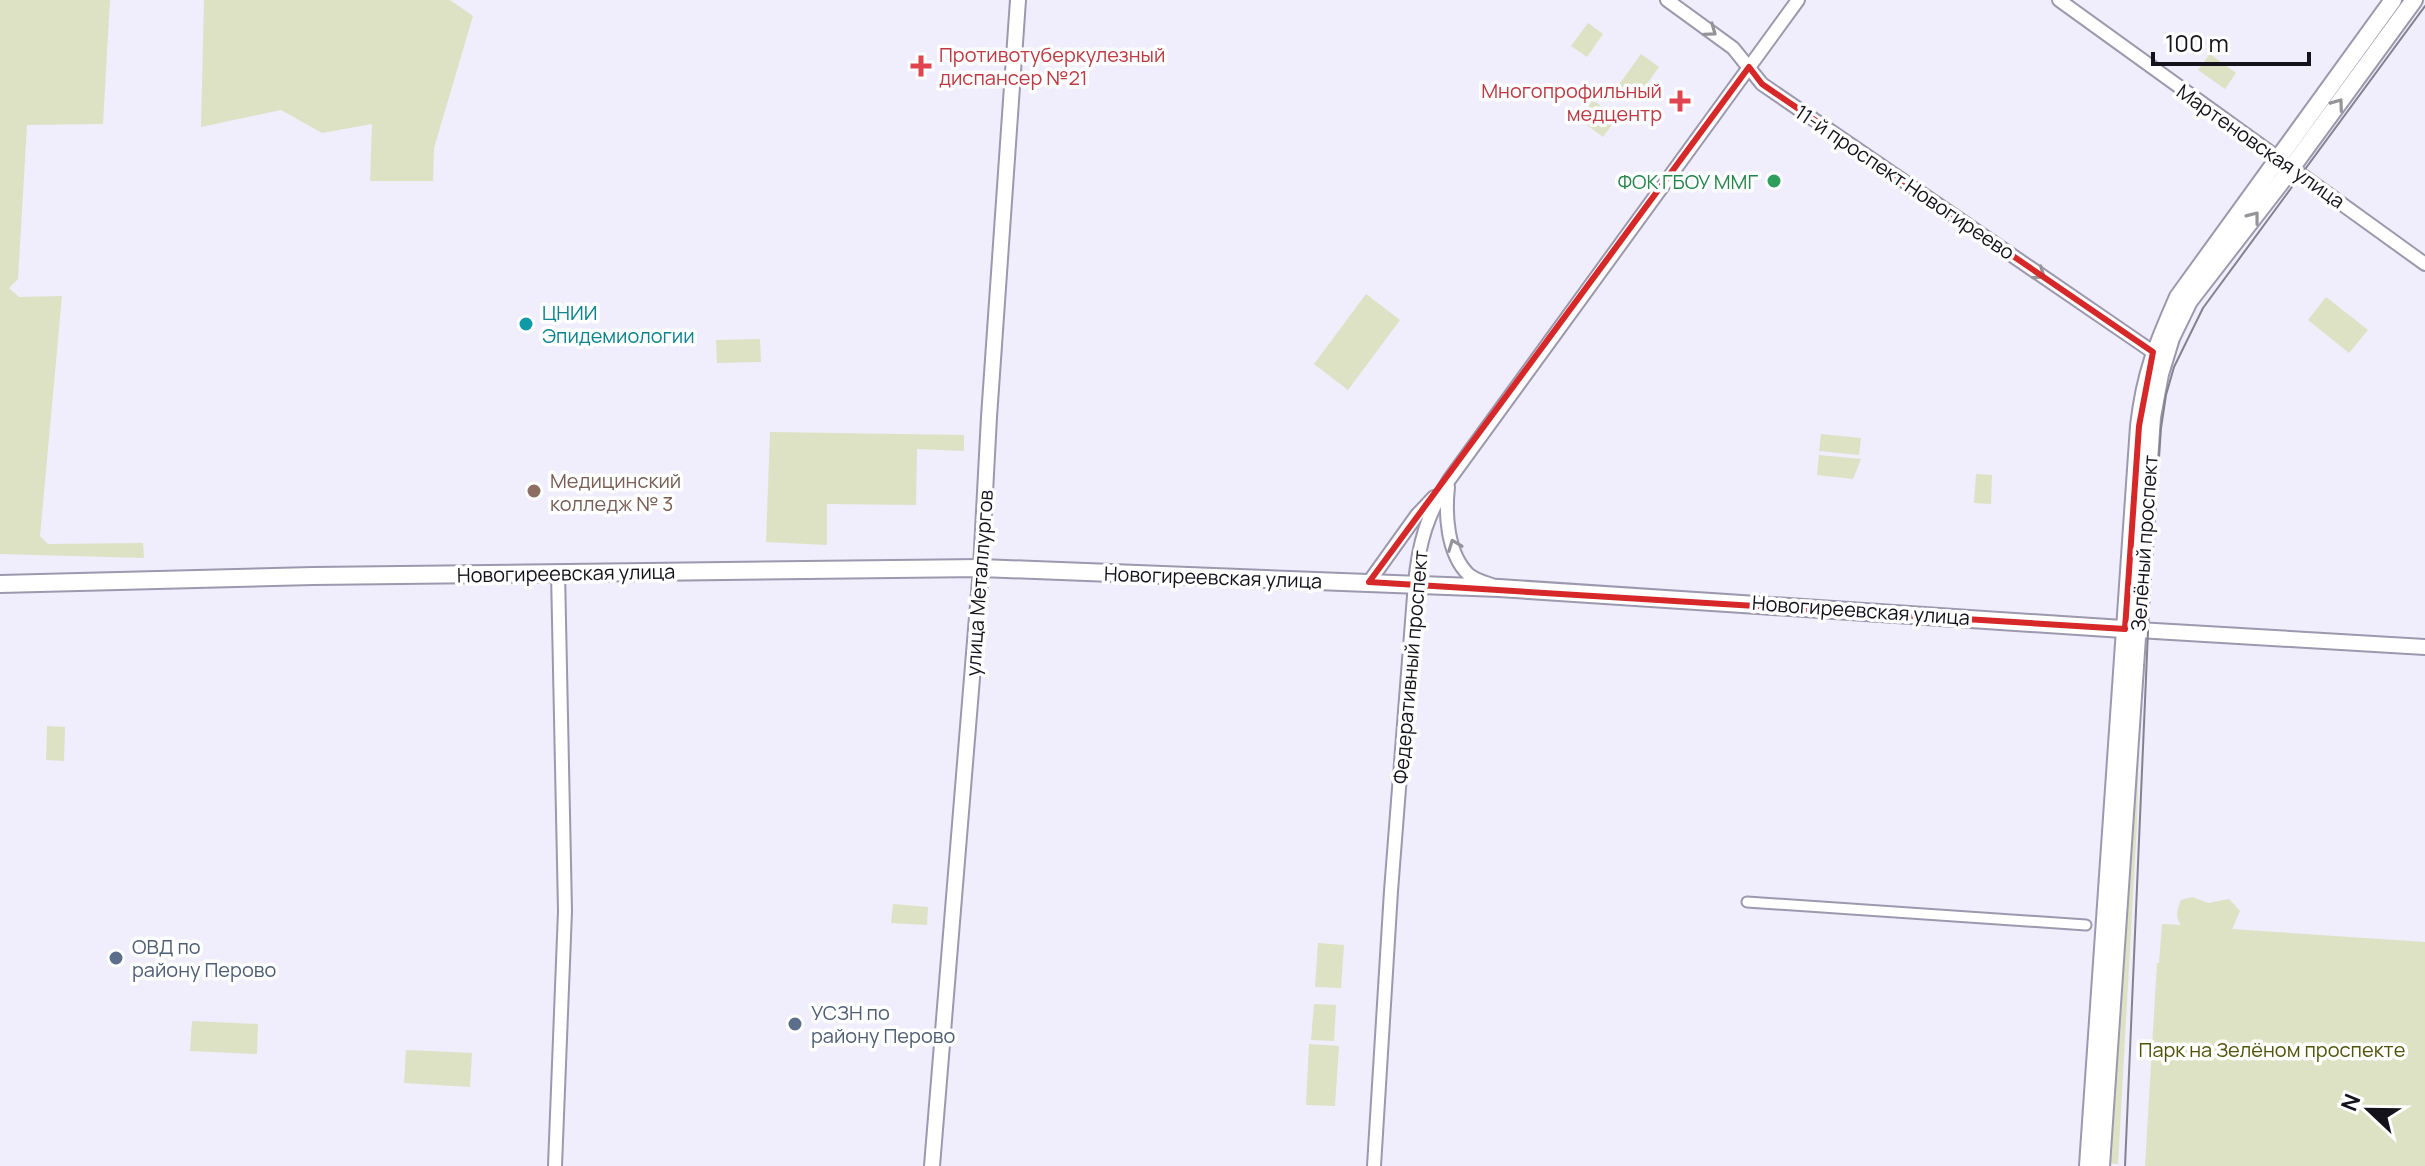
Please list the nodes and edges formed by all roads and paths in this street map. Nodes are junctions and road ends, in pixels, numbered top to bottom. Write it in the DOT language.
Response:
graph roads {
  1 [pos="1018,0"];
  2 [pos="1667,0"];
  3 [pos="1798,0"];
  4 [pos="2059,0"];
  5 [pos="2393,0"];
  6 [pos="2414,0"];
  7 [pos="1749,67"];
  8 [pos="2285,162"];
  9 [pos="2425,264"];
  10 [pos="2153,352"];
  11 [pos="1449,480"];
  12 [pos="981,568"];
  13 [pos="558,572"];
  14 [pos="1369,582"];
  15 [pos="1415,583"];
  16 [pos="0,584"];
  17 [pos="1499,588"];
  18 [pos="2131,629"];
  19 [pos="2425,647"];
  20 [pos="1747,902"];
  21 [pos="2086,925"];
  22 [pos="555,1166"];
  23 [pos="932,1166"];
  24 [pos="1374,1166"];
  25 [pos="2088,1166"];
  26 [pos="2101,1166"];
  1 -- 12 [label="street, улица Металлургов"];
  2 -- 7 [label="street, 11-й проспект Новогиреево, one-way"];
  3 -- 7 [label="street, Федеративный проспект"];
  4 -- 8 [label="street, Мартеновская улица"];
  5 -- 8 [label="main road, Зелёный проспект"];
  8 -- 6 [label="main road, Зелёный проспект, one-way"];
  7 -- 10 [label="street, 11-й проспект Новогиреево, one-way"];
  7 -- 11 [label="street, Федеративный проспект"];
  8 -- 9 [label="street, Мартеновская улица"];
  8 -- 10 [label="main road, Зелёный проспект"];
  18 -- 8 [label="main road, Зелёный проспект, one-way"];
  10 -- 18 [label="main road, Зелёный проспект"];
  11 -- 14 [label="street"];
  11 -- 15 [label="street, Федеративный проспект"];
  17 -- 11 [label="street, one-way"];
  12 -- 13 [label="main road, Новогиреевская улица"];
  12 -- 14 [label="main road, Новогиреевская улица"];
  12 -- 23 [label="street, улица Металлургов"];
  13 -- 16 [label="main road, Новогиреевская улица"];
  13 -- 22 [label="street"];
  14 -- 15 [label="main road, Новогиреевская улица"];
  15 -- 17 [label="main road, Новогиреевская улица"];
  15 -- 24 [label="street, Федеративный проспект"];
  17 -- 18 [label="main road, Новогиреевская улица"];
  18 -- 19 [label="street, Новогиреевская улица"];
  18 -- 25 [label="main road, Зелёный проспект"];
  18 -- 26 [label="main road, Зелёный проспект"];
  20 -- 21 [label="street"];
}
